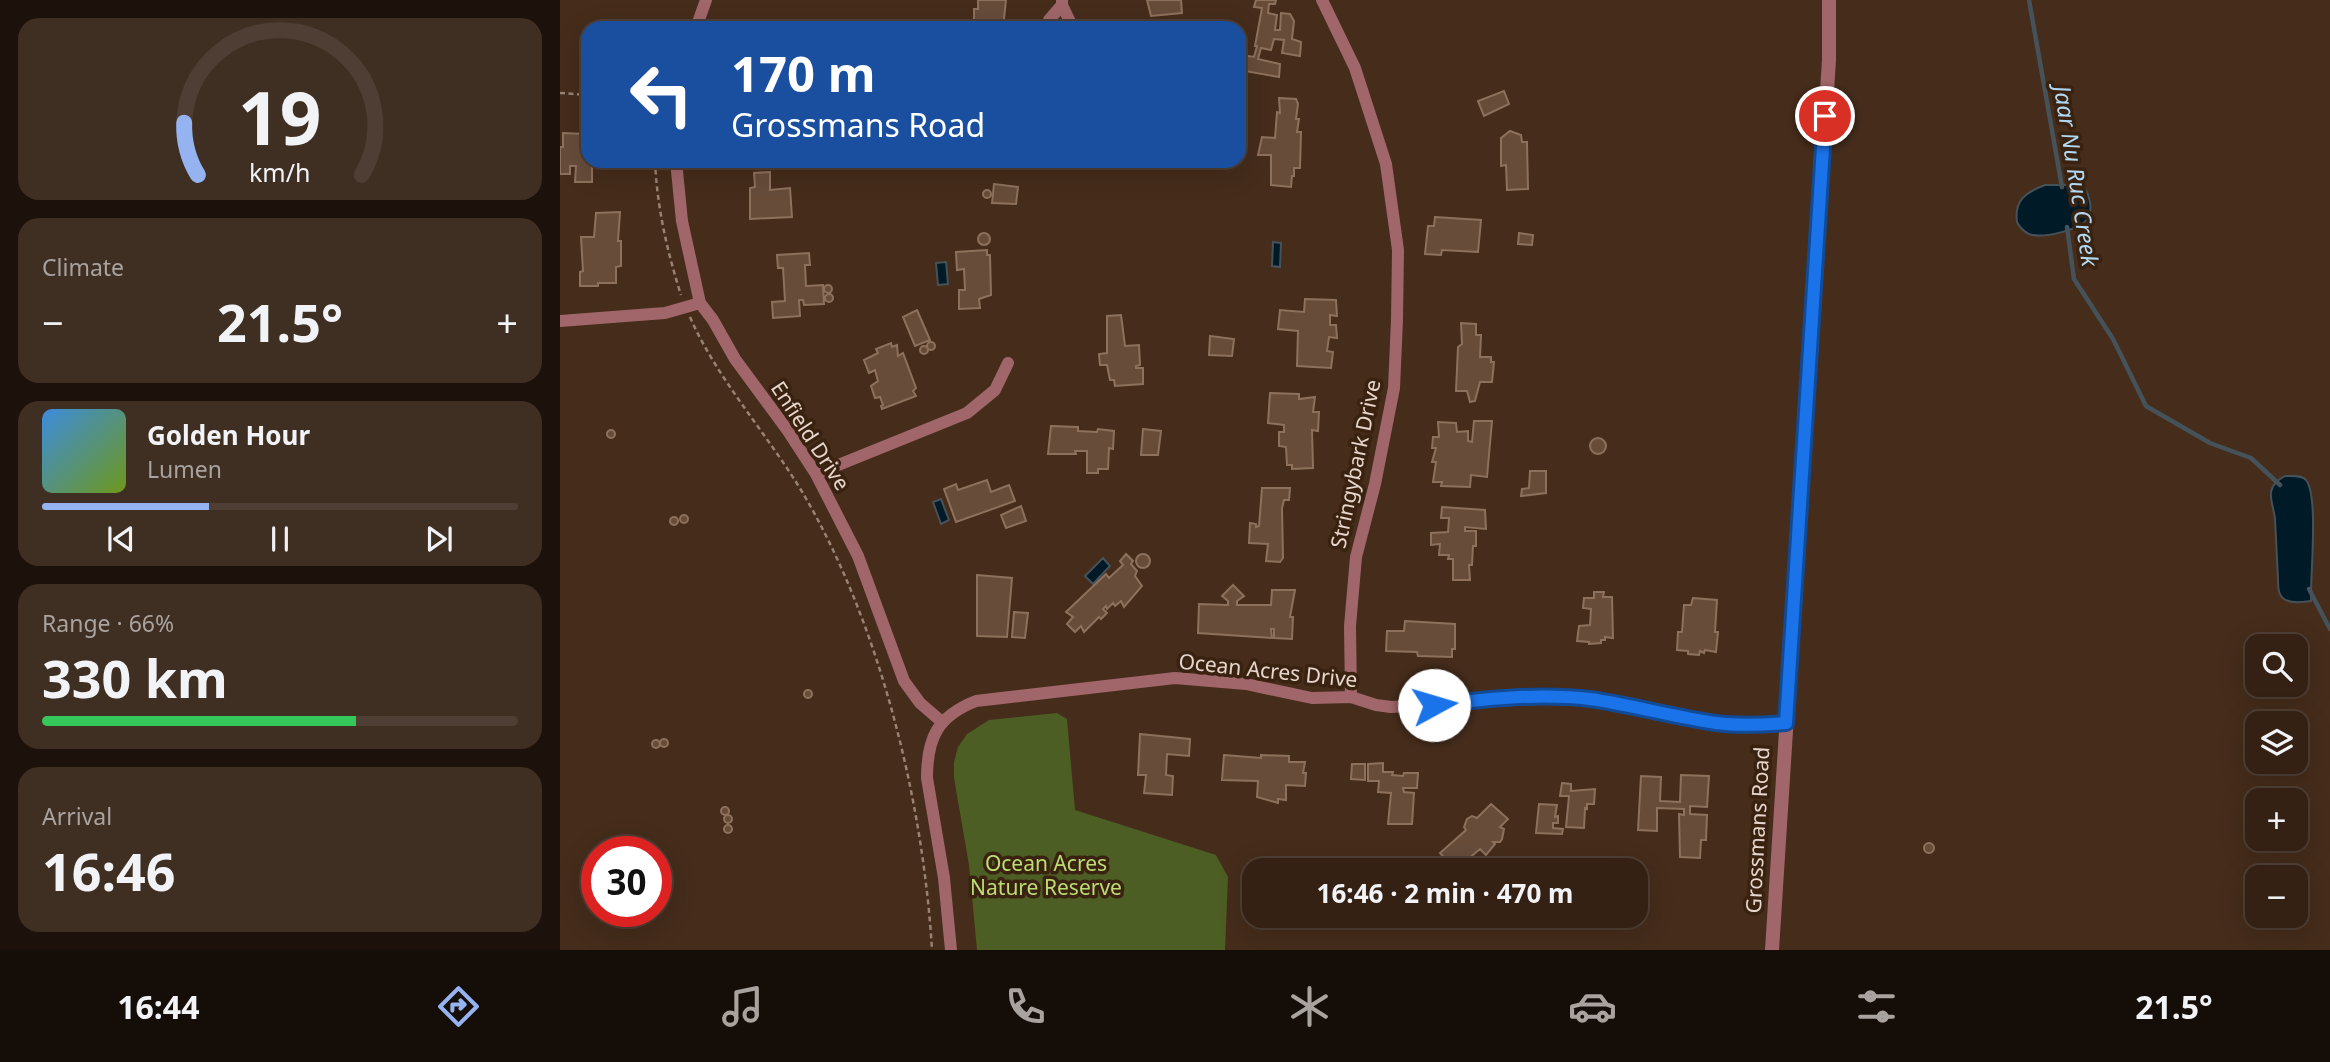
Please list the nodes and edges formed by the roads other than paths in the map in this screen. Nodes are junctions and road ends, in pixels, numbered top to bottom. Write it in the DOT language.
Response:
graph roads {
  1 [pos="706,0"];
  2 [pos="1322,0"];
  3 [pos="1829,0"];
  4 [pos="1062,3"];
  5 [pos="698,21"];
  6 [pos="1048,21"];
  7 [pos="1070,21"];
  8 [pos="677,168"];
  9 [pos="700,303"];
  10 [pos="560,321"];
  11 [pos="1008,363"];
  12 [pos="816,474"];
  13 [pos="1351,697"];
  14 [pos="942,722"];
  15 [pos="1786,723"];
  16 [pos="951,950"];
  17 [pos="1772,950"];
  1 -- 5 [label="street"];
  2 -- 13 [label="street, Stringybark Drive"];
  3 -- 15 [label="street, Grossmans Road"];
  4 -- 6 [label="street"];
  4 -- 7 [label="street"];
  8 -- 9 [label="street, Enfield Drive"];
  9 -- 10 [label="street"];
  9 -- 12 [label="street, Enfield Drive"];
  11 -- 12 [label="street"];
  12 -- 14 [label="street, Enfield Drive"];
  13 -- 14 [label="street, Ocean Acres Drive"];
  13 -- 15 [label="street, Ocean Acres Drive"];
  14 -- 16 [label="street"];
  15 -- 17 [label="street, Grossmans Road"];
}
